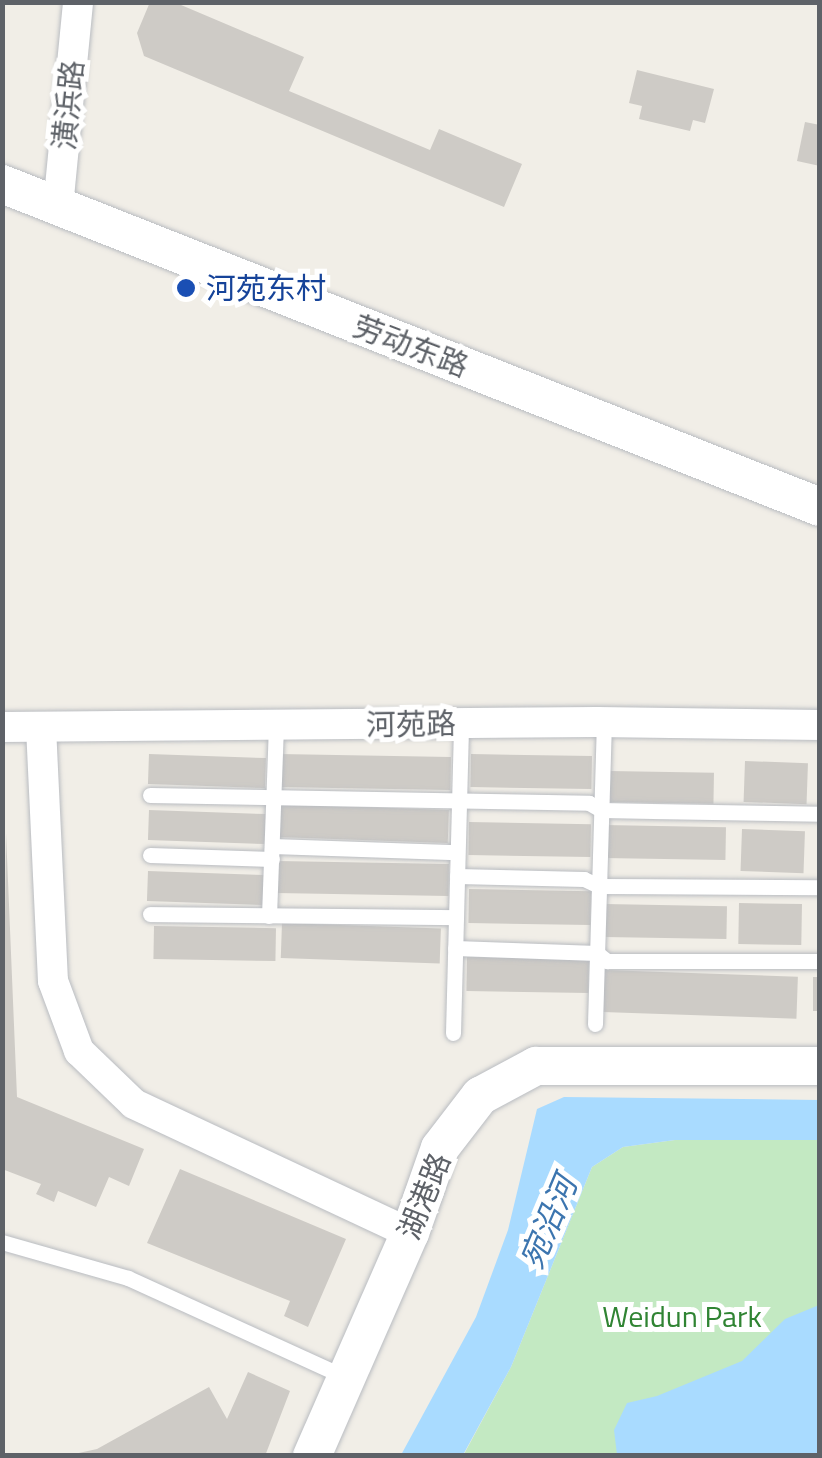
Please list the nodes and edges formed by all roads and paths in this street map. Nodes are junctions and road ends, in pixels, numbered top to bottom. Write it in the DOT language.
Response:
graph roads {
  1 [pos="78,2"];
  2 [pos="2,184"];
  3 [pos="58,207"];
  4 [pos="820,507"];
  5 [pos="604,722"];
  6 [pos="460,723"];
  7 [pos="276,725"];
  8 [pos="820,725"];
  9 [pos="2,727"];
  10 [pos="41,727"];
  11 [pos="150,795"];
  12 [pos="274,798"];
  13 [pos="458,801"];
  14 [pos="601,810"];
  15 [pos="820,814"];
  16 [pos="272,852"];
  17 [pos="457,852"];
  18 [pos="150,855"];
  19 [pos="457,876"];
  20 [pos="599,886"];
  21 [pos="820,887"];
  22 [pos="150,914"];
  23 [pos="269,916"];
  24 [pos="456,917"];
  25 [pos="455,948"];
  26 [pos="597,953"];
  27 [pos="820,961"];
  28 [pos="595,1024"];
  29 [pos="452,1034"];
  30 [pos="820,1066"];
  31 [pos="410,1234"];
  32 [pos="2,1242"];
  33 [pos="347,1378"];
  34 [pos="312,1456"];
  1 -- 3 [label="street, 潢浜路"];
  2 -- 3 [label="street, 劳动东路"];
  3 -- 4 [label="street, 劳动东路"];
  5 -- 6 [label="street, 河苑路"];
  5 -- 8 [label="street, 河苑路"];
  5 -- 14 [label="lane"];
  6 -- 7 [label="street, 河苑路"];
  6 -- 13 [label="lane"];
  7 -- 10 [label="street, 河苑路"];
  7 -- 12 [label="lane"];
  9 -- 10 [label="street, 河苑路"];
  10 -- 31 [label="street"];
  11 -- 12 [label="lane"];
  12 -- 13 [label="lane"];
  12 -- 16 [label="lane"];
  13 -- 14 [label="lane"];
  13 -- 17 [label="lane"];
  14 -- 15 [label="lane"];
  14 -- 20 [label="lane"];
  16 -- 17 [label="lane"];
  16 -- 18 [label="lane"];
  16 -- 23 [label="lane"];
  17 -- 19 [label="lane"];
  19 -- 20 [label="lane"];
  19 -- 24 [label="lane"];
  20 -- 21 [label="lane"];
  20 -- 26 [label="lane"];
  22 -- 23 [label="lane"];
  23 -- 24 [label="lane"];
  24 -- 25 [label="lane"];
  25 -- 26 [label="lane"];
  25 -- 29 [label="lane"];
  26 -- 27 [label="lane"];
  26 -- 28 [label="lane"];
  30 -- 31 [label="street, 湖港路"];
  31 -- 33 [label="street, 湖港路"];
  32 -- 33 [label="lane"];
  33 -- 34 [label="street, 湖港路"];
}
